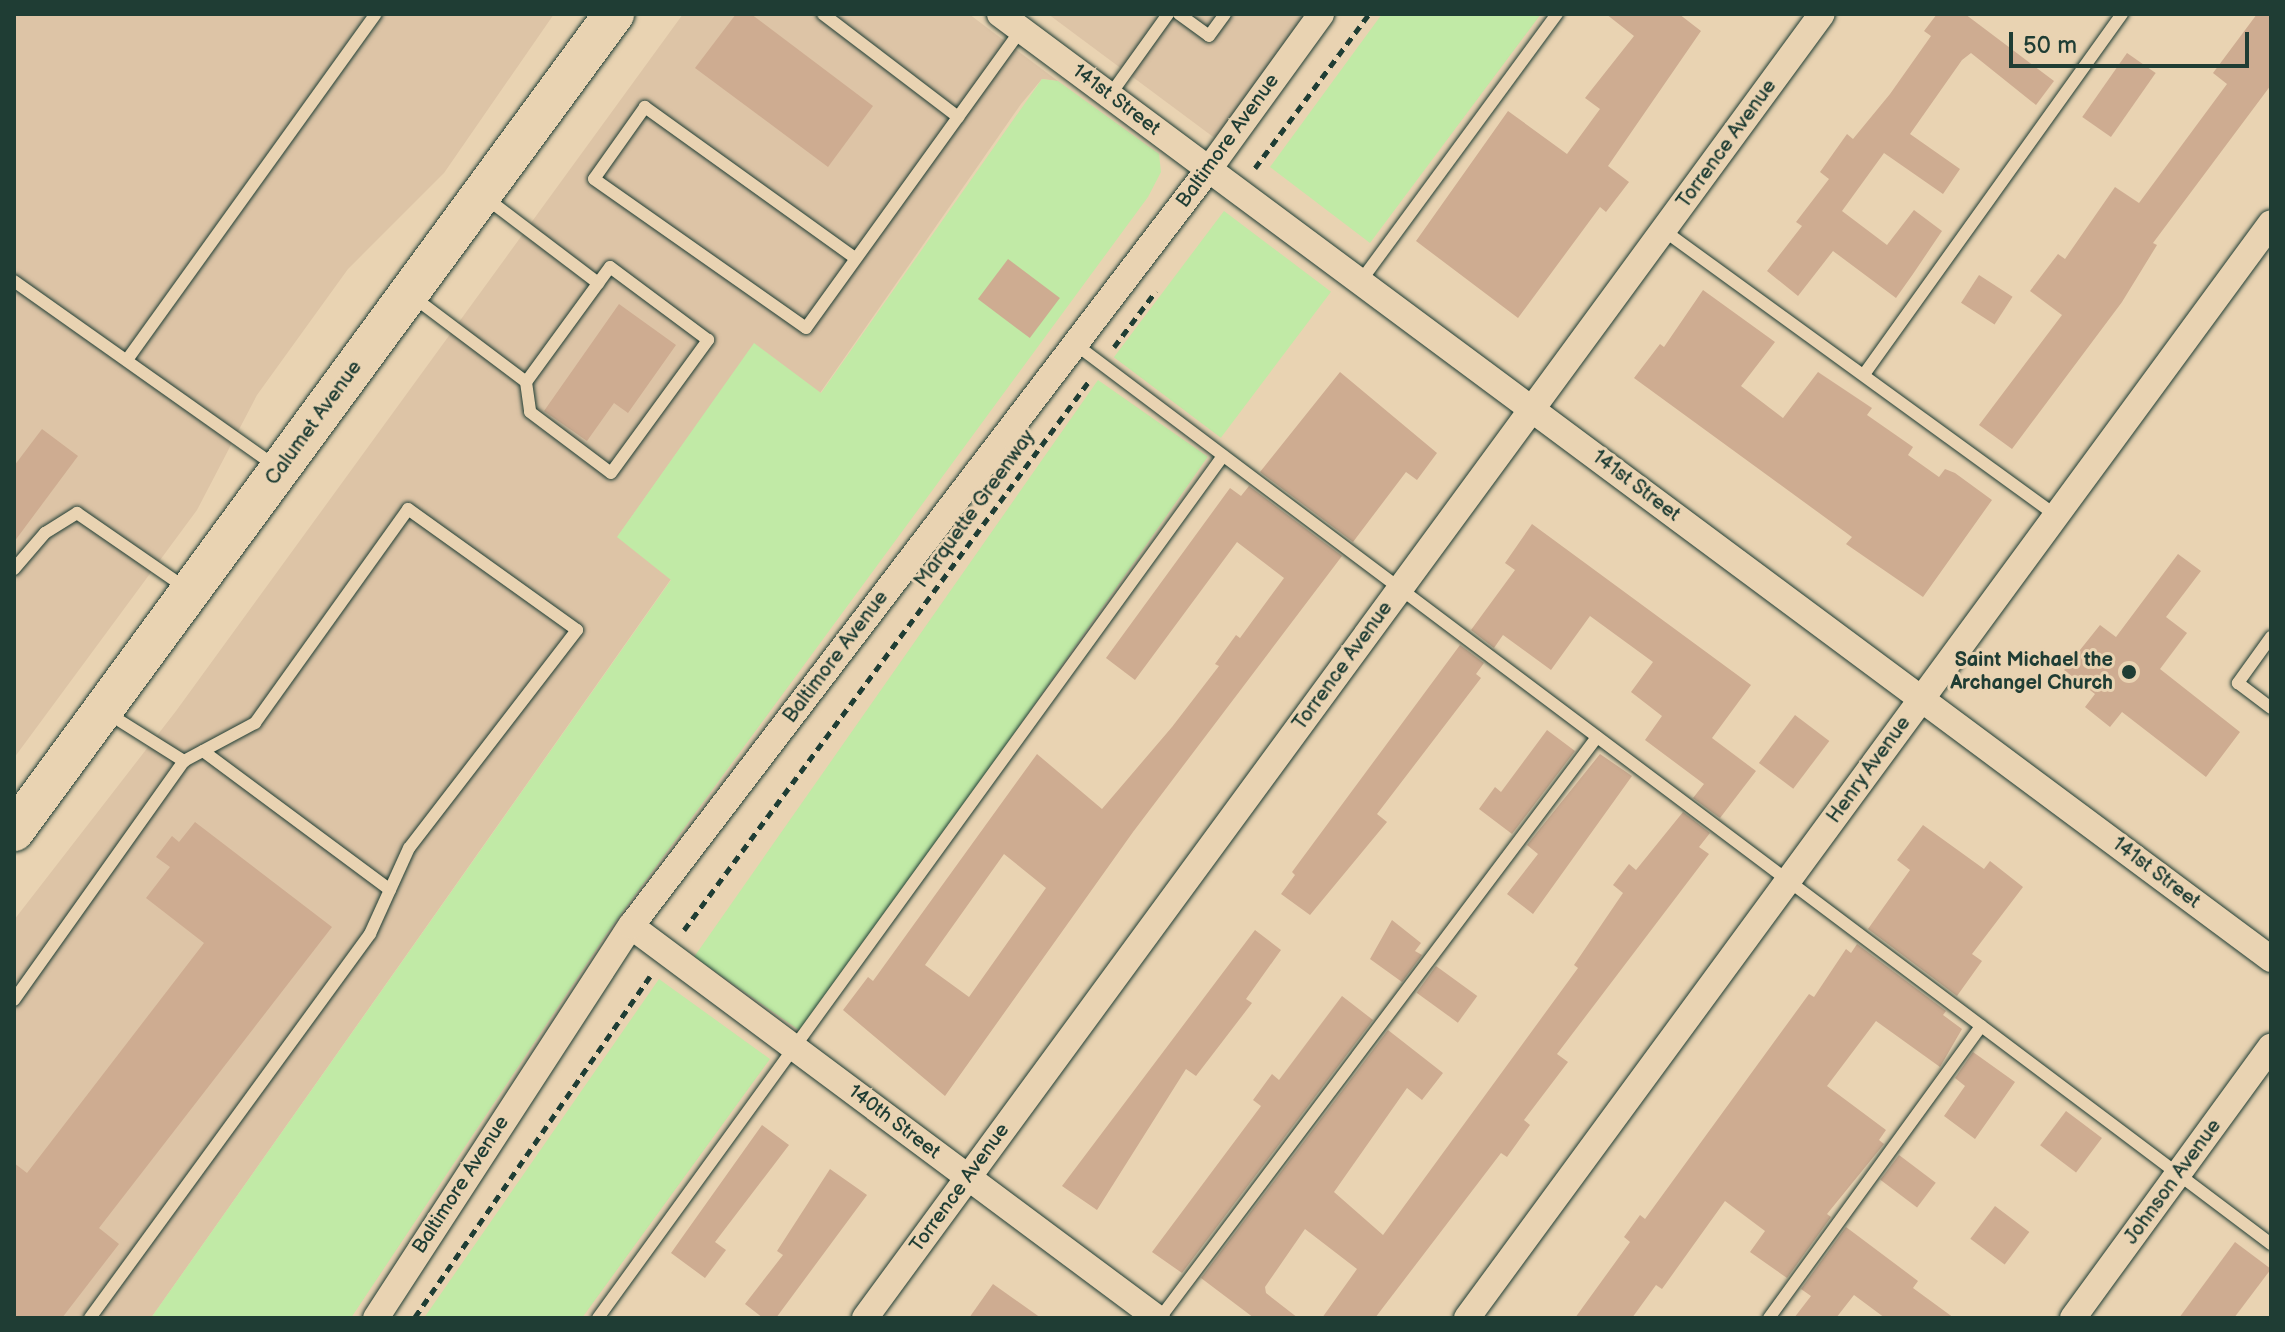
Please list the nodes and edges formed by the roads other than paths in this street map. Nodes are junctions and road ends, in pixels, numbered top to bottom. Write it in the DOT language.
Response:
graph roads {
  1 [pos="376,14"];
  2 [pos="614,14"];
  3 [pos="823,14"];
  4 [pos="1000,14"];
  5 [pos="1168,14"];
  6 [pos="1179,14"];
  7 [pos="1225,14"];
  8 [pos="1321,14"];
  9 [pos="1557,14"];
  10 [pos="1822,14"];
  11 [pos="2122,14"];
  12 [pos="1021,30"];
  13 [pos="1110,95"];
  14 [pos="958,117"];
  15 [pos="1209,169"];
  16 [pos="482,195"];
  17 [pos="2271,223"];
  18 [pos="1663,230"];
  19 [pos="855,258"];
  20 [pos="14,281"];
  21 [pos="1360,282"];
  22 [pos="598,283"];
  23 [pos="409,294"];
  24 [pos="1075,344"];
  25 [pos="127,360"];
  26 [pos="1865,373"];
  27 [pos="526,382"];
  28 [pos="1532,409"];
  29 [pos="1223,456"];
  30 [pos="280,469"];
  31 [pos="2056,516"];
  32 [pos="14,569"];
  33 [pos="1400,589"];
  34 [pos="190,591"];
  35 [pos="2271,637"];
  36 [pos="1921,699"];
  37 [pos="2271,708"];
  38 [pos="103,710"];
  39 [pos="1597,737"];
  40 [pos="203,751"];
  41 [pos="184,761"];
  42 [pos="14,831"];
  43 [pos="1788,881"];
  44 [pos="390,890"];
  45 [pos="631,926"];
  46 [pos="2271,959"];
  47 [pos="14,1000"];
  48 [pos="1981,1026"];
  49 [pos="2271,1046"];
  50 [pos="793,1047"];
  51 [pos="2179,1175"];
  52 [pos="968,1177"];
  53 [pos="2271,1244"];
  54 [pos="90,1318"];
  55 [pos="376,1318"];
  56 [pos="598,1318"];
  57 [pos="865,1318"];
  58 [pos="1158,1318"];
  59 [pos="1467,1318"];
  60 [pos="1769,1318"];
  61 [pos="2073,1318"];
  1 -- 25 [label="lane"];
  2 -- 16 [label="main road, Calumet Avenue"];
  3 -- 14 [label="lane"];
  4 -- 12 [label="street, 141st Street"];
  5 -- 13 [label="lane"];
  6 -- 7 [label="lane"];
  8 -- 15 [label="street, Baltimore Avenue"];
  9 -- 21 [label="lane"];
  10 -- 18 [label="street, Torrence Avenue"];
  11 -- 26 [label="lane"];
  12 -- 13 [label="street, 141st Street"];
  12 -- 14 [label="lane"];
  13 -- 15 [label="street, 141st Street"];
  14 -- 19 [label="lane"];
  15 -- 21 [label="street, 141st Street"];
  15 -- 24 [label="street, Baltimore Avenue"];
  16 -- 22 [label="lane"];
  16 -- 23 [label="main road, Calumet Avenue"];
  17 -- 31 [label="street, Henry Avenue"];
  18 -- 26 [label="lane"];
  18 -- 28 [label="street, Torrence Avenue"];
  19 -- 19 [label="lane"];
  20 -- 25 [label="lane"];
  21 -- 28 [label="street, 141st Street"];
  22 -- 27 [label="lane"];
  22 -- 27 [label="lane"];
  23 -- 27 [label="lane"];
  23 -- 30 [label="main road, Calumet Avenue"];
  24 -- 29 [label="lane"];
  24 -- 45 [label="street, Baltimore Avenue"];
  25 -- 30 [label="lane"];
  26 -- 31 [label="lane"];
  28 -- 33 [label="street, Torrence Avenue"];
  28 -- 36 [label="street, 141st Street"];
  29 -- 33 [label="lane"];
  29 -- 50 [label="lane"];
  30 -- 34 [label="main road, Calumet Avenue"];
  31 -- 36 [label="street, Henry Avenue"];
  32 -- 34 [label="lane"];
  33 -- 39 [label="lane"];
  33 -- 52 [label="street, Torrence Avenue"];
  34 -- 38 [label="main road, Calumet Avenue"];
  35 -- 37 [label="lane"];
  36 -- 43 [label="street, Henry Avenue"];
  36 -- 46 [label="street, 141st Street"];
  38 -- 41 [label="lane"];
  38 -- 42 [label="main road, Calumet Avenue"];
  39 -- 43 [label="lane"];
  39 -- 58 [label="lane"];
  40 -- 41 [label="lane"];
  40 -- 44 [label="lane"];
  40 -- 44 [label="lane"];
  41 -- 47 [label="lane"];
  43 -- 48 [label="lane"];
  43 -- 59 [label="street, Henry Avenue"];
  44 -- 54 [label="lane"];
  45 -- 50 [label="street, 140th Street"];
  45 -- 55 [label="street, Baltimore Avenue"];
  48 -- 51 [label="lane"];
  48 -- 60 [label="lane"];
  49 -- 51 [label="street, Johnson Avenue"];
  50 -- 52 [label="street, 140th Street"];
  50 -- 56 [label="lane"];
  51 -- 53 [label="lane"];
  51 -- 61 [label="street, Johnson Avenue"];
  52 -- 57 [label="street, Torrence Avenue"];
  52 -- 58 [label="street, 140th Street"];
}
